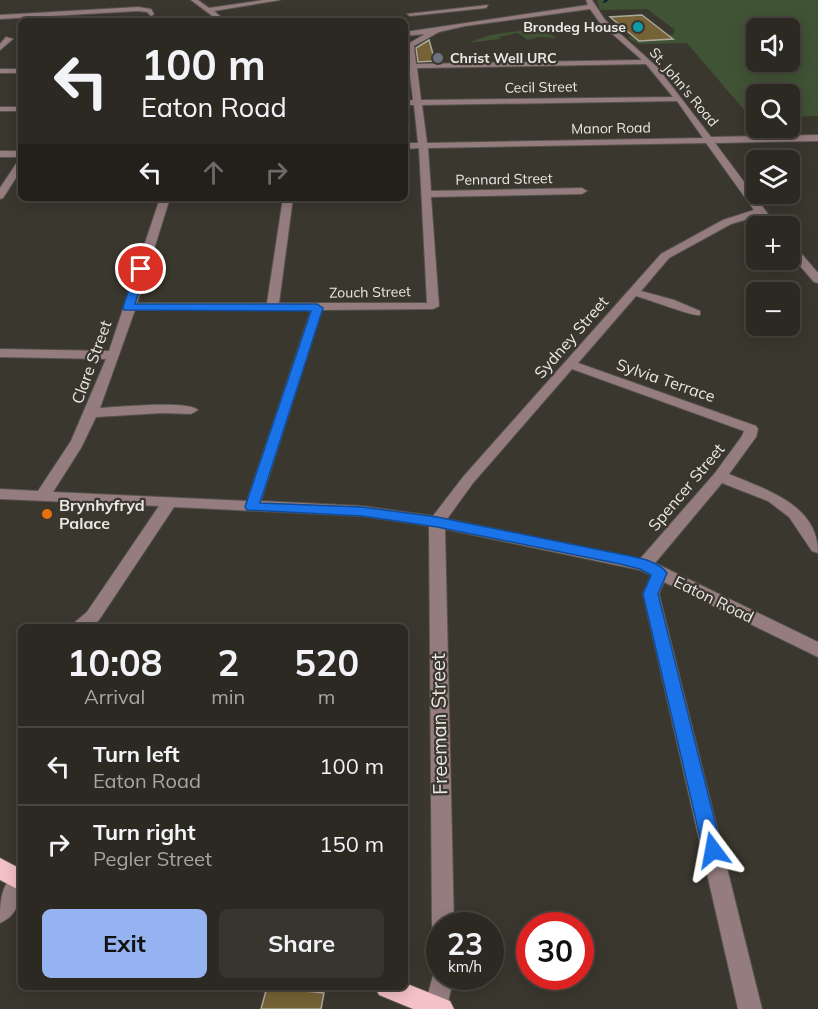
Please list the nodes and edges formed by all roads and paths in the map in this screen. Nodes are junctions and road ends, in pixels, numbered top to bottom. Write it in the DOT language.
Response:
graph roads {
  1 [pos="194,0"];
  2 [pos="277,0"];
  3 [pos="475,0"];
  4 [pos="590,4"];
  5 [pos="208,10"];
  6 [pos="497,13"];
  7 [pos="151,14"];
  8 [pos="0,17"];
  9 [pos="219,18"];
  10 [pos="505,18"];
  11 [pos="436,31"];
  12 [pos="421,33"];
  13 [pos="408,34"];
  14 [pos="408,44"];
  15 [pos="648,62"];
  16 [pos="409,65"];
  17 [pos="0,71"];
  18 [pos="18,71"];
  19 [pos="678,99"];
  20 [pos="410,103"];
  21 [pos="0,109"];
  22 [pos="18,109"];
  23 [pos="807,138"];
  24 [pos="818,138"];
  25 [pos="710,139"];
  26 [pos="408,146"];
  27 [pos="423,146"];
  28 [pos="818,148"];
  29 [pos="0,154"];
  30 [pos="18,154"];
  31 [pos="18,168"];
  32 [pos="582,191"];
  33 [pos="426,194"];
  34 [pos="0,196"];
  35 [pos="164,201"];
  36 [pos="288,201"];
  37 [pos="759,212"];
  38 [pos="763,216"];
  39 [pos="800,259"];
  40 [pos="818,280"];
  41 [pos="633,292"];
  42 [pos="128,307"];
  43 [pos="272,308"];
  44 [pos="317,308"];
  45 [pos="696,313"];
  46 [pos="0,353"];
  47 [pos="114,355"];
  48 [pos="569,364"];
  49 [pos="191,410"];
  50 [pos="90,413"];
  51 [pos="751,429"];
  52 [pos="720,476"];
  53 [pos="0,494"];
  54 [pos="43,495"];
  55 [pos="169,503"];
  56 [pos="252,507"];
  57 [pos="437,522"];
  58 [pos="818,548"];
  59 [pos="652,569"];
  60 [pos="82,624"];
  61 [pos="816,646"];
  62 [pos="0,868"];
  63 [pos="18,879"];
  64 [pos="18,885"];
  65 [pos="0,912"];
  66 [pos="442,912"];
  67 [pos="394,990"];
  68 [pos="441,990"];
  69 [pos="438,1008"];
  70 [pos="750,1009"];
  1 -- 5 [label="street"];
  2 -- 5 [label="street"];
  3 -- 12 [label="street"];
  4 -- 10 [label="street"];
  4 -- 15 [label="street, St. John's Road"];
  5 -- 9 [label="street"];
  6 -- 10 [label="street"];
  7 -- 8 [label="street"];
  10 -- 11 [label="street"];
  11 -- 12 [label="street"];
  11 -- 14 [label="street"];
  12 -- 13 [label="street"];
  15 -- 16 [label="street"];
  15 -- 19 [label="street, St. John's Road"];
  16 -- 20 [label="street"];
  17 -- 18 [label="street"];
  19 -- 20 [label="street, Cecil Street"];
  19 -- 25 [label="street, St. John's Road"];
  20 -- 27 [label="street"];
  21 -- 22 [label="street"];
  23 -- 24 [label="street, Manor Road"];
  23 -- 25 [label="street, Manor Road"];
  23 -- 28 [label="street"];
  25 -- 27 [label="street, Manor Road"];
  25 -- 37 [label="street, St. John's Road"];
  26 -- 27 [label="street, Manor Road"];
  27 -- 33 [label="street"];
  29 -- 30 [label="street"];
  31 -- 34 [label="street"];
  32 -- 33 [label="street, Pennard Street"];
  33 -- 44 [label="street, Zouch Street"];
  35 -- 42 [label="street, Clare Street"];
  36 -- 43 [label="street"];
  37 -- 38 [label="street, St. John's Road"];
  37 -- 41 [label="street, Sydney Street"];
  39 -- 40 [label="street"];
  41 -- 45 [label="street"];
  41 -- 48 [label="street, Sydney Street"];
  42 -- 43 [label="street, Zouch Street"];
  42 -- 47 [label="street, Clare Street"];
  43 -- 44 [label="street, Zouch Street"];
  44 -- 56 [label="street"];
  46 -- 47 [label="street"];
  47 -- 50 [label="street, Clare Street"];
  48 -- 51 [label="street, Sylvia Terrace"];
  48 -- 57 [label="street, Sydney Street"];
  49 -- 50 [label="street"];
  50 -- 54 [label="street, Clare Street"];
  51 -- 52 [label="street, Spencer Street"];
  52 -- 58 [label="street"];
  52 -- 59 [label="street, Spencer Street"];
  53 -- 54 [label="street, Eaton Road"];
  54 -- 55 [label="street, Eaton Road"];
  55 -- 56 [label="street, Eaton Road"];
  55 -- 60 [label="street"];
  56 -- 57 [label="street, Eaton Road"];
  57 -- 59 [label="street, Eaton Road"];
  57 -- 66 [label="street, Freeman Street"];
  59 -- 61 [label="street, Eaton Road"];
  59 -- 70 [label="street"];
  62 -- 63 [label="main road"];
  64 -- 65 [label="street"];
  67 -- 69 [label="main road"];
  68 -- 69 [label="street"];
}
